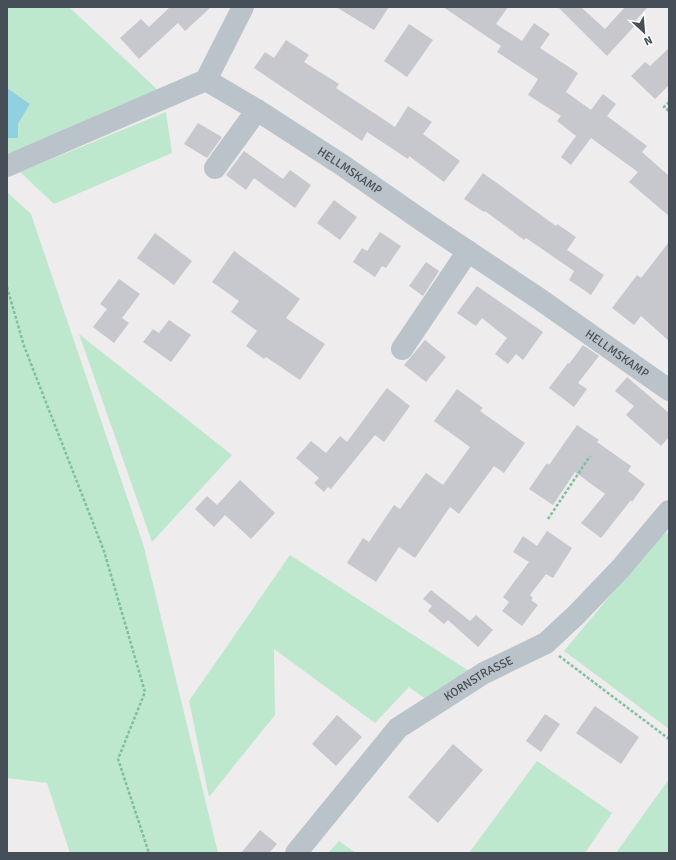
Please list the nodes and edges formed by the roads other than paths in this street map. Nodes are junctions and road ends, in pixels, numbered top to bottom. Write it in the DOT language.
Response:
graph roads {
  1 [pos="243,7"];
  2 [pos="206,80"];
  3 [pos="257,110"];
  4 [pos="7,166"];
  5 [pos="215,168"];
  6 [pos="468,251"];
  7 [pos="402,349"];
  8 [pos="669,390"];
  9 [pos="669,511"];
  10 [pos="296,853"];
  1 -- 2 [label="street"];
  2 -- 3 [label="street, HELLMSKAMP"];
  2 -- 4 [label="street"];
  3 -- 5 [label="street"];
  3 -- 6 [label="street, HELLMSKAMP"];
  6 -- 7 [label="street"];
  6 -- 8 [label="street, HELLMSKAMP"];
  9 -- 10 [label="street, KORNSTRASSE"];
}
